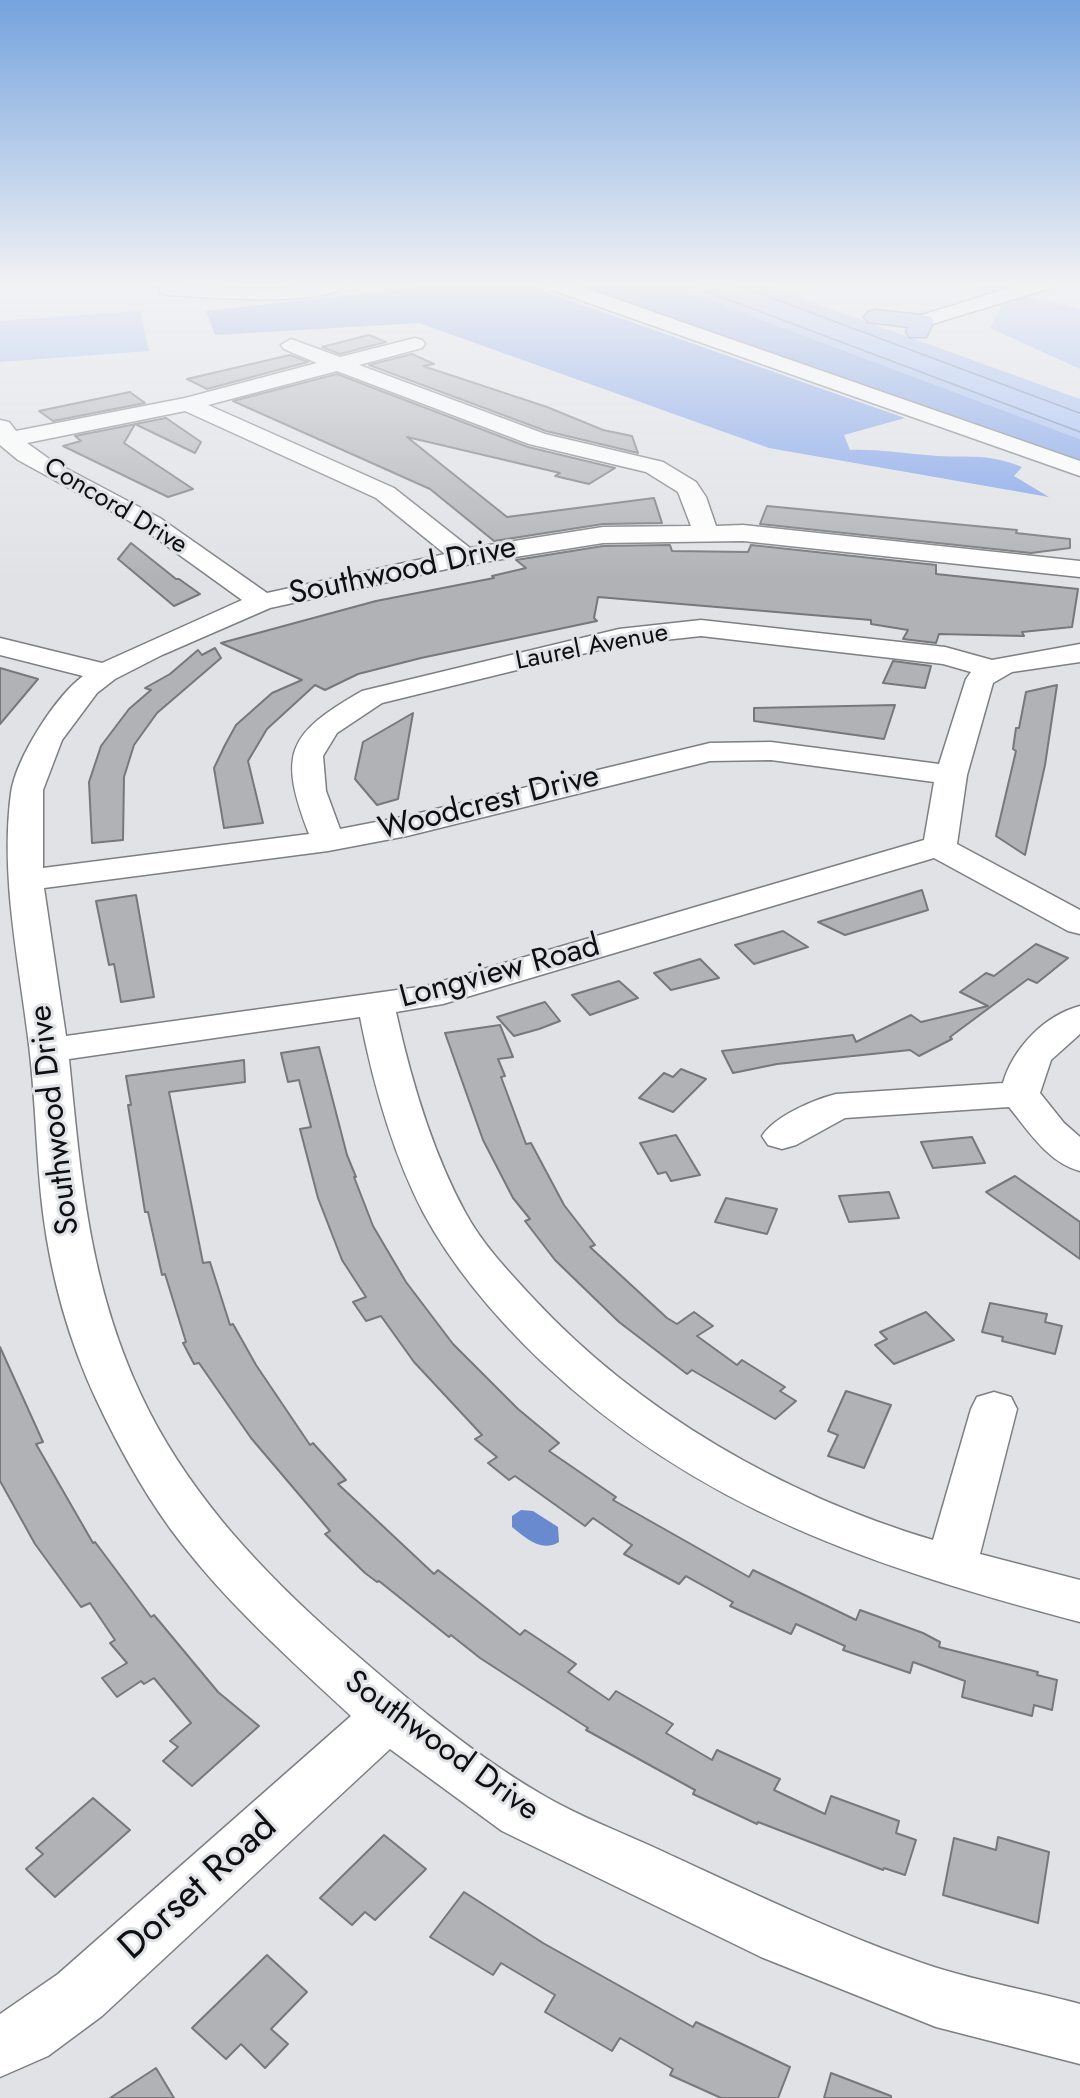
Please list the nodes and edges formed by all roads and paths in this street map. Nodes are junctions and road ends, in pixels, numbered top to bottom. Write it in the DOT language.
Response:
graph roads {
  1 [pos="267,383"];
  2 [pos="388,383"];
  3 [pos="835,383"];
  4 [pos="973,383"];
  5 [pos="187,404"];
  6 [pos="1080,423"];
  7 [pos="4,432"];
  8 [pos="1080,469"];
  9 [pos="706,531"];
  10 [pos="465,557"];
  11 [pos="1080,569"];
  12 [pos="262,602"];
  13 [pos="0,646"];
  14 [pos="1080,653"];
  15 [pos="992,669"];
  16 [pos="105,673"];
  17 [pos="951,775"];
  18 [pos="328,841"];
  19 [pos="940,846"];
  20 [pos="26,880"];
  21 [pos="1080,924"];
  22 [pos="376,1006"];
  23 [pos="1080,1017"];
  24 [pos="49,1050"];
  25 [pos="1020,1094"];
  26 [pos="782,1136"];
  27 [pos="1080,1158"];
  28 [pos="994,1409"];
  29 [pos="951,1567"];
  30 [pos="1080,1601"];
  31 [pos="388,1717"];
  32 [pos="1080,2034"];
  33 [pos="0,2046"];
  1 -- 5 [label="street"];
  2 -- 9 [label="street"];
  3 -- 8 [label="street"];
  4 -- 6 [label="highway"];
  5 -- 7 [label="street"];
  5 -- 10 [label="street"];
  7 -- 12 [label="street, Concord Drive"];
  9 -- 10 [label="street, Southwood Drive"];
  9 -- 11 [label="street, Southwood Drive"];
  10 -- 12 [label="street, Southwood Drive"];
  12 -- 16 [label="street, Southwood Drive"];
  13 -- 16 [label="street"];
  14 -- 15 [label="street"];
  15 -- 17 [label="street"];
  15 -- 18 [label="street, Laurel Avenue"];
  16 -- 20 [label="street, Southwood Drive"];
  17 -- 18 [label="street, Woodcrest Drive"];
  17 -- 19 [label="street"];
  18 -- 20 [label="street, Woodcrest Drive"];
  19 -- 21 [label="street"];
  19 -- 22 [label="street, Longview Road"];
  20 -- 24 [label="street, Southwood Drive"];
  22 -- 24 [label="street, Longview Road"];
  22 -- 29 [label="street"];
  23 -- 25 [label="street"];
  24 -- 31 [label="street, Southwood Drive"];
  25 -- 26 [label="street"];
  25 -- 27 [label="street"];
  28 -- 29 [label="street"];
  29 -- 30 [label="street"];
  31 -- 32 [label="street, Southwood Drive"];
  31 -- 33 [label="street, Dorset Road"];
}
